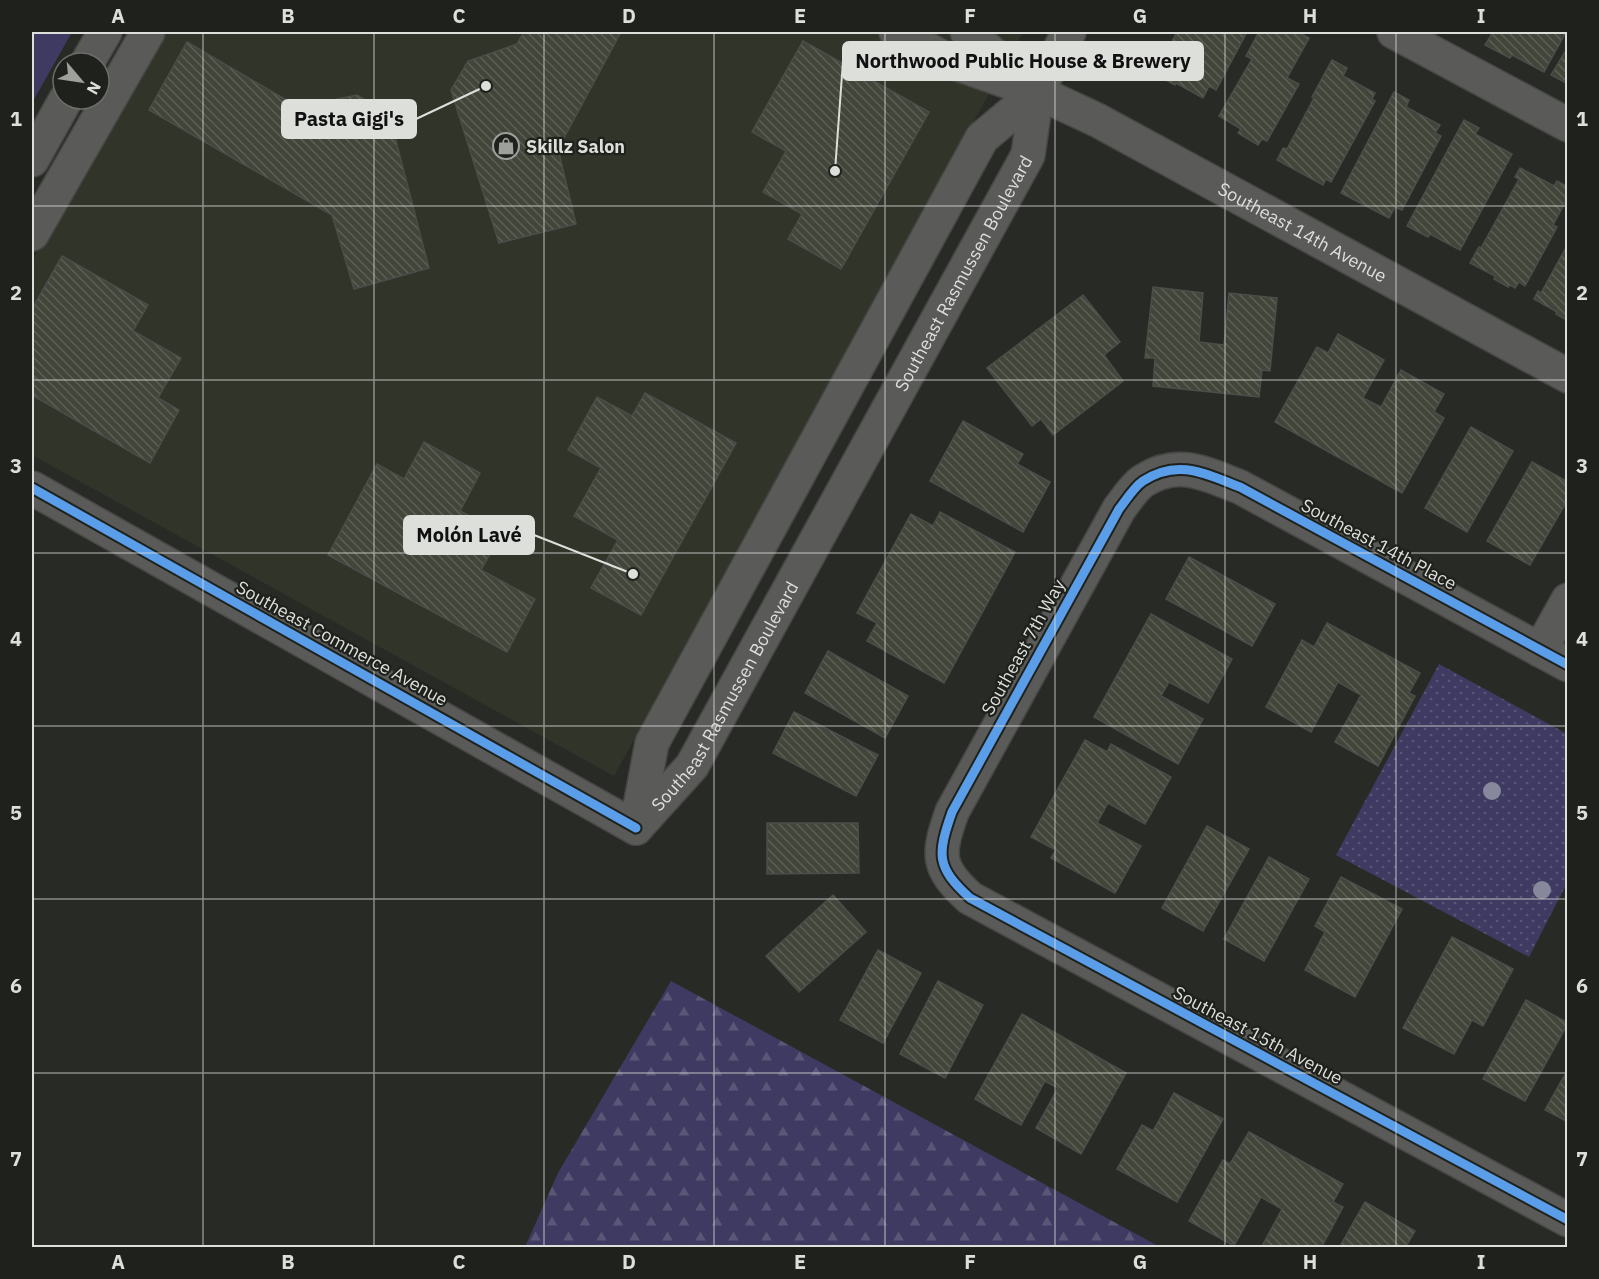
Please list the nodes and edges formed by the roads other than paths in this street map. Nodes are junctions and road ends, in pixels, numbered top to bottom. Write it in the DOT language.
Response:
graph roads {
  1 [pos="105,32"];
  2 [pos="148,32"];
  3 [pos="896,32"];
  4 [pos="967,32"];
  5 [pos="1070,32"];
  6 [pos="1396,32"];
  7 [pos="94,51"];
  8 [pos="1037,92"];
  9 [pos="59,111"];
  10 [pos="1568,125"];
  11 [pos="32,160"];
  12 [pos="32,234"];
  13 [pos="1568,376"];
  14 [pos="1170,469"];
  15 [pos="32,488"];
  16 [pos="1568,600"];
  17 [pos="1554,657"];
  18 [pos="636,828"];
  19 [pos="942,866"];
  20 [pos="1568,1220"];
  1 -- 7 [label="street"];
  2 -- 12 [label="street"];
  3 -- 8 [label="street, Southeast 14th Avenue"];
  4 -- 8 [label="street, Southeast 14th Avenue"];
  5 -- 8 [label="street, Southeast Rasmussen Boulevard"];
  6 -- 10 [label="street"];
  8 -- 13 [label="street, Southeast 14th Avenue"];
  8 -- 18 [label="street, Southeast Rasmussen Boulevard"];
  8 -- 18 [label="street, Southeast Rasmussen Boulevard"];
  9 -- 11 [label="street"];
  14 -- 17 [label="street, Southeast 14th Place"];
  14 -- 19 [label="street, Southeast 7th Way"];
  15 -- 18 [label="street, Southeast Commerce Avenue"];
  16 -- 17 [label="street"];
  19 -- 20 [label="street, Southeast 15th Avenue"];
}
